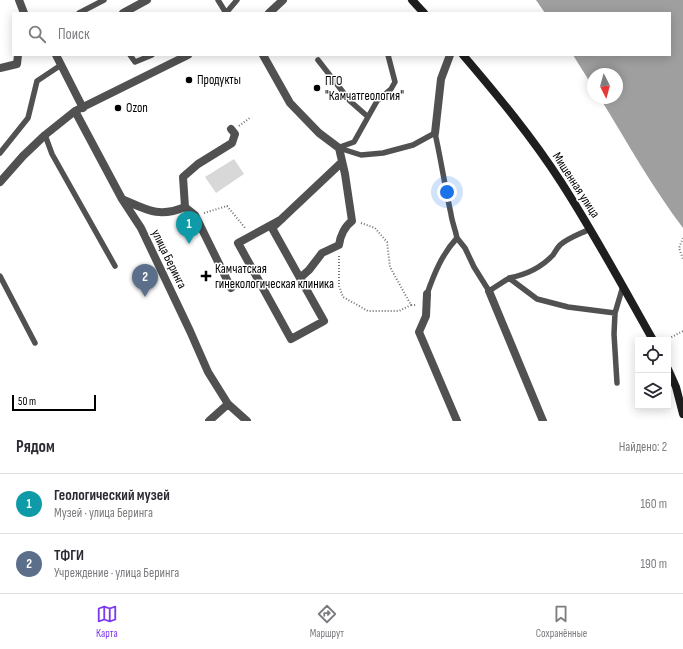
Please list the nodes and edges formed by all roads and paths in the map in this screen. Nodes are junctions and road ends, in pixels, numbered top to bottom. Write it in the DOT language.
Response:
graph roads {
  1 [pos="19,0"];
  2 [pos="104,0"];
  3 [pos="147,0"];
  4 [pos="218,0"];
  5 [pos="237,0"];
  6 [pos="283,0"];
  7 [pos="412,0"];
  8 [pos="24,12"];
  9 [pos="82,12"];
  10 [pos="125,12"];
  11 [pos="225,12"];
  12 [pos="227,12"];
  13 [pos="269,12"];
  14 [pos="423,12"];
  15 [pos="18,56"];
  16 [pos="57,56"];
  17 [pos="131,56"];
  18 [pos="150,56"];
  19 [pos="186,56"];
  20 [pos="264,56"];
  21 [pos="388,56"];
  22 [pos="450,56"];
  23 [pos="464,56"];
  24 [pos="318,60"];
  25 [pos="61,64"];
  26 [pos="0,68"];
  27 [pos="82,108"];
  28 [pos="75,112"];
  29 [pos="367,116"];
  30 [pos="251,117"];
  31 [pos="232,130"];
  32 [pos="435,133"];
  33 [pos="46,135"];
  34 [pos="339,148"];
  35 [pos="0,153"];
  36 [pos="342,162"];
  37 [pos="0,182"];
  38 [pos="122,199"];
  39 [pos="185,207"];
  40 [pos="195,216"];
  41 [pos="282,219"];
  42 [pos="352,220"];
  43 [pos="590,229"];
  44 [pos="251,236"];
  45 [pos="457,238"];
  46 [pos="683,238"];
  47 [pos="339,245"];
  48 [pos="683,259"];
  49 [pos="115,266"];
  50 [pos="0,276"];
  51 [pos="300,278"];
  52 [pos="509,278"];
  53 [pos="623,286"];
  54 [pos="231,288"];
  55 [pos="489,291"];
  56 [pos="427,294"];
  57 [pos="410,305"];
  58 [pos="426,306"];
  59 [pos="615,313"];
  60 [pos="683,330"];
  61 [pos="651,337"];
  62 [pos="671,337"];
  63 [pos="34,343"];
  64 [pos="670,373"];
  65 [pos="617,383"];
  66 [pos="228,404"];
  67 [pos="683,414"];
  68 [pos="209,421"];
  69 [pos="248,421"];
  70 [pos="458,421"];
  71 [pos="543,421"];
  1 -- 8 [label="street"];
  2 -- 9 [label="lane"];
  3 -- 10 [label="street"];
  4 -- 11 [label="lane"];
  5 -- 12 [label="lane"];
  6 -- 13 [label="street"];
  7 -- 14 [label="main road"];
  15 -- 26 [label="street"];
  16 -- 25 [label="street"];
  17 -- 18 [label="lane"];
  19 -- 27 [label="street"];
  20 -- 34 [label="street"];
  21 -- 29 [label="lane"];
  22 -- 32 [label="street"];
  23 -- 43 [label="main road, Мишенная улица"];
  24 -- 29 [label="lane"];
  25 -- 27 [label="street"];
  25 -- 35 [label="lane"];
  27 -- 28 [label="street"];
  28 -- 33 [label="street"];
  28 -- 38 [label="street, улица Беринга"];
  29 -- 34 [label="lane"];
  30 -- 31 [label="path"];
  31 -- 39 [label="street"];
  32 -- 34 [label="lane"];
  32 -- 45 [label="lane"];
  33 -- 37 [label="street"];
  33 -- 49 [label="lane"];
  34 -- 36 [label="street"];
  36 -- 41 [label="street"];
  36 -- 42 [label="street"];
  38 -- 39 [label="street, улица Беринга"];
  38 -- 66 [label="street, улица Беринга"];
  39 -- 40 [label="street"];
  40 -- 44 [label="path"];
  40 -- 54 [label="street"];
  41 -- 44 [label="street"];
  41 -- 51 [label="street"];
  42 -- 47 [label="street"];
  42 -- 57 [label="path"];
  43 -- 52 [label="lane"];
  43 -- 53 [label="main road, Мишенная улица"];
  44 -- 51 [label="street"];
  45 -- 55 [label="lane"];
  45 -- 56 [label="lane"];
  46 -- 48 [label="path"];
  47 -- 51 [label="street"];
  47 -- 57 [label="path"];
  50 -- 63 [label="lane"];
  52 -- 55 [label="lane"];
  52 -- 59 [label="lane"];
  53 -- 59 [label="lane"];
  53 -- 61 [label="main road, Мишенная улица"];
  55 -- 71 [label="street"];
  56 -- 58 [label="street"];
  57 -- 58 [label="path"];
  58 -- 70 [label="street"];
  59 -- 65 [label="lane"];
  60 -- 62 [label="path"];
  64 -- 67 [label="main road"];
  66 -- 68 [label="street"];
  66 -- 69 [label="street, улица Беринга"];
}
